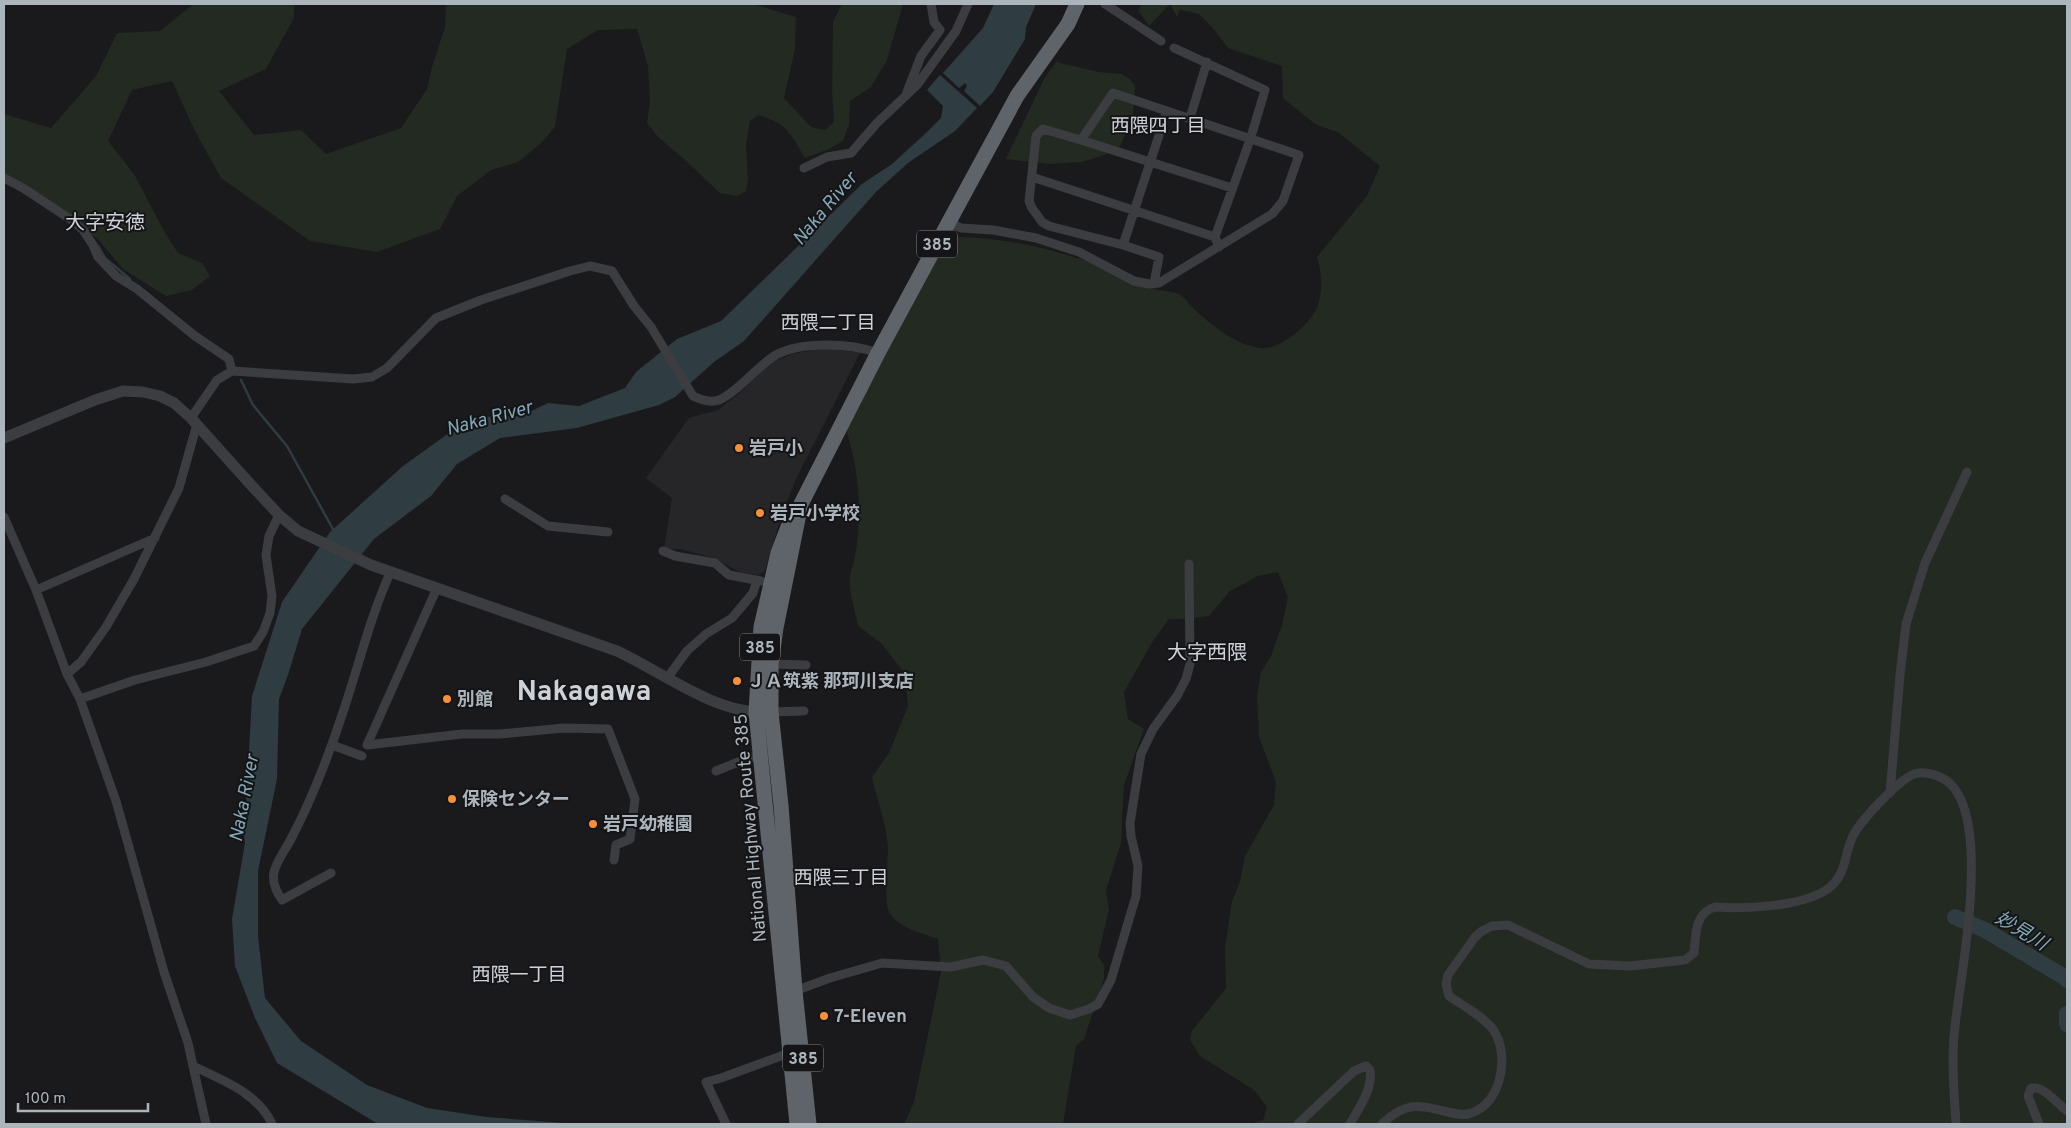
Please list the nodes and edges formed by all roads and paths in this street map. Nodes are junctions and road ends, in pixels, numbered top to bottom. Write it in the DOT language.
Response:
graph roads {
  1 [pos="931,4"];
  2 [pos="968,4"];
  3 [pos="1077,4"];
  4 [pos="1105,4"];
  5 [pos="1161,41"];
  6 [pos="1174,48"];
  7 [pos="1207,62"];
  8 [pos="906,95"];
  9 [pos="1167,111"];
  10 [pos="1190,118"];
  11 [pos="1082,140"];
  12 [pos="1250,140"];
  13 [pos="1150,162"];
  14 [pos="804,168"];
  15 [pos="1032,177"];
  16 [pos="4,178"];
  17 [pos="1232,188"];
  18 [pos="1135,210"];
  19 [pos="949,222"];
  20 [pos="1215,237"];
  21 [pos="1123,245"];
  22 [pos="1219,247"];
  23 [pos="1154,283"];
  24 [pos="878,352"];
  25 [pos="232,371"];
  26 [pos="194,421"];
  27 [pos="4,438"];
  28 [pos="1967,472"];
  29 [pos="505,500"];
  30 [pos="279,515"];
  31 [pos="4,517"];
  32 [pos="608,532"];
  33 [pos="155,538"];
  34 [pos="663,551"];
  35 [pos="1189,564"];
  36 [pos="391,571"];
  37 [pos="770,583"];
  38 [pos="437,588"];
  39 [pos="36,590"];
  40 [pos="771,664"];
  41 [pos="806,665"];
  42 [pos="67,674"];
  43 [pos="668,678"];
  44 [pos="80,699"];
  45 [pos="804,711"];
  46 [pos="764,712"];
  47 [pos="332,745"];
  48 [pos="362,756"];
  49 [pos="760,756"];
  50 [pos="716,771"];
  51 [pos="1890,793"];
  52 [pos="614,860"];
  53 [pos="331,874"];
  54 [pos="789,992"];
  55 [pos="789,1053"];
  56 [pos="193,1066"];
  57 [pos="2067,1111"];
  58 [pos="206,1124"];
  59 [pos="272,1124"];
  60 [pos="726,1124"];
  61 [pos="797,1124"];
  62 [pos="809,1124"];
  63 [pos="1298,1124"];
  64 [pos="1350,1124"];
  65 [pos="1382,1124"];
  66 [pos="1956,1124"];
  67 [pos="2039,1124"];
  1 -- 8 [label="street"];
  2 -- 8 [label="street"];
  3 -- 19 [label="highway, National Highway Route 385 / 385"];
  4 -- 5 [label="street"];
  6 -- 7 [label="street"];
  7 -- 10 [label="street"];
  7 -- 12 [label="street"];
  8 -- 14 [label="street"];
  9 -- 10 [label="street"];
  9 -- 11 [label="street"];
  9 -- 13 [label="street"];
  10 -- 12 [label="street"];
  11 -- 13 [label="street"];
  11 -- 15 [label="street"];
  12 -- 17 [label="street"];
  12 -- 22 [label="street"];
  13 -- 17 [label="street"];
  13 -- 18 [label="street"];
  15 -- 18 [label="street"];
  15 -- 21 [label="street"];
  16 -- 25 [label="street"];
  17 -- 20 [label="street"];
  18 -- 20 [label="street"];
  18 -- 21 [label="street"];
  19 -- 23 [label="street"];
  19 -- 24 [label="highway, National Highway Route 385 / 385"];
  20 -- 22 [label="street"];
  21 -- 23 [label="street"];
  22 -- 23 [label="street"];
  24 -- 25 [label="street"];
  24 -- 37 [label="highway, National Highway Route 385 / 385"];
  25 -- 26 [label="street"];
  26 -- 27 [label="street"];
  26 -- 30 [label="street"];
  26 -- 33 [label="street"];
  28 -- 51 [label="street"];
  29 -- 32 [label="street"];
  30 -- 36 [label="street"];
  30 -- 44 [label="street"];
  31 -- 39 [label="street"];
  33 -- 39 [label="street"];
  33 -- 42 [label="street"];
  34 -- 37 [label="street"];
  35 -- 54 [label="street"];
  36 -- 38 [label="street"];
  36 -- 47 [label="street"];
  37 -- 40 [label="highway, National Highway Route 385 / 385"];
  37 -- 43 [label="street"];
  37 -- 46 [label="highway, National Highway Route 385 / 385"];
  38 -- 43 [label="street"];
  38 -- 52 [label="street"];
  39 -- 42 [label="street"];
  40 -- 41 [label="street"];
  40 -- 46 [label="highway, National Highway Route 385 / 385"];
  42 -- 44 [label="street"];
  43 -- 46 [label="street"];
  44 -- 56 [label="street"];
  45 -- 46 [label="street"];
  46 -- 49 [label="highway, National Highway Route 385 / 385"];
  46 -- 54 [label="highway, National Highway Route 385 / 385"];
  47 -- 48 [label="street"];
  47 -- 53 [label="street"];
  49 -- 50 [label="street"];
  49 -- 54 [label="highway, National Highway Route 385 / 385"];
  51 -- 65 [label="street"];
  51 -- 66 [label="street"];
  54 -- 55 [label="highway, National Highway Route 385 / 385"];
  54 -- 62 [label="highway, National Highway Route 385 / 385"];
  55 -- 60 [label="street"];
  55 -- 61 [label="highway, National Highway Route 385 / 385"];
  56 -- 58 [label="street"];
  56 -- 59 [label="street"];
  57 -- 67 [label="street"];
  63 -- 64 [label="street"];
}
